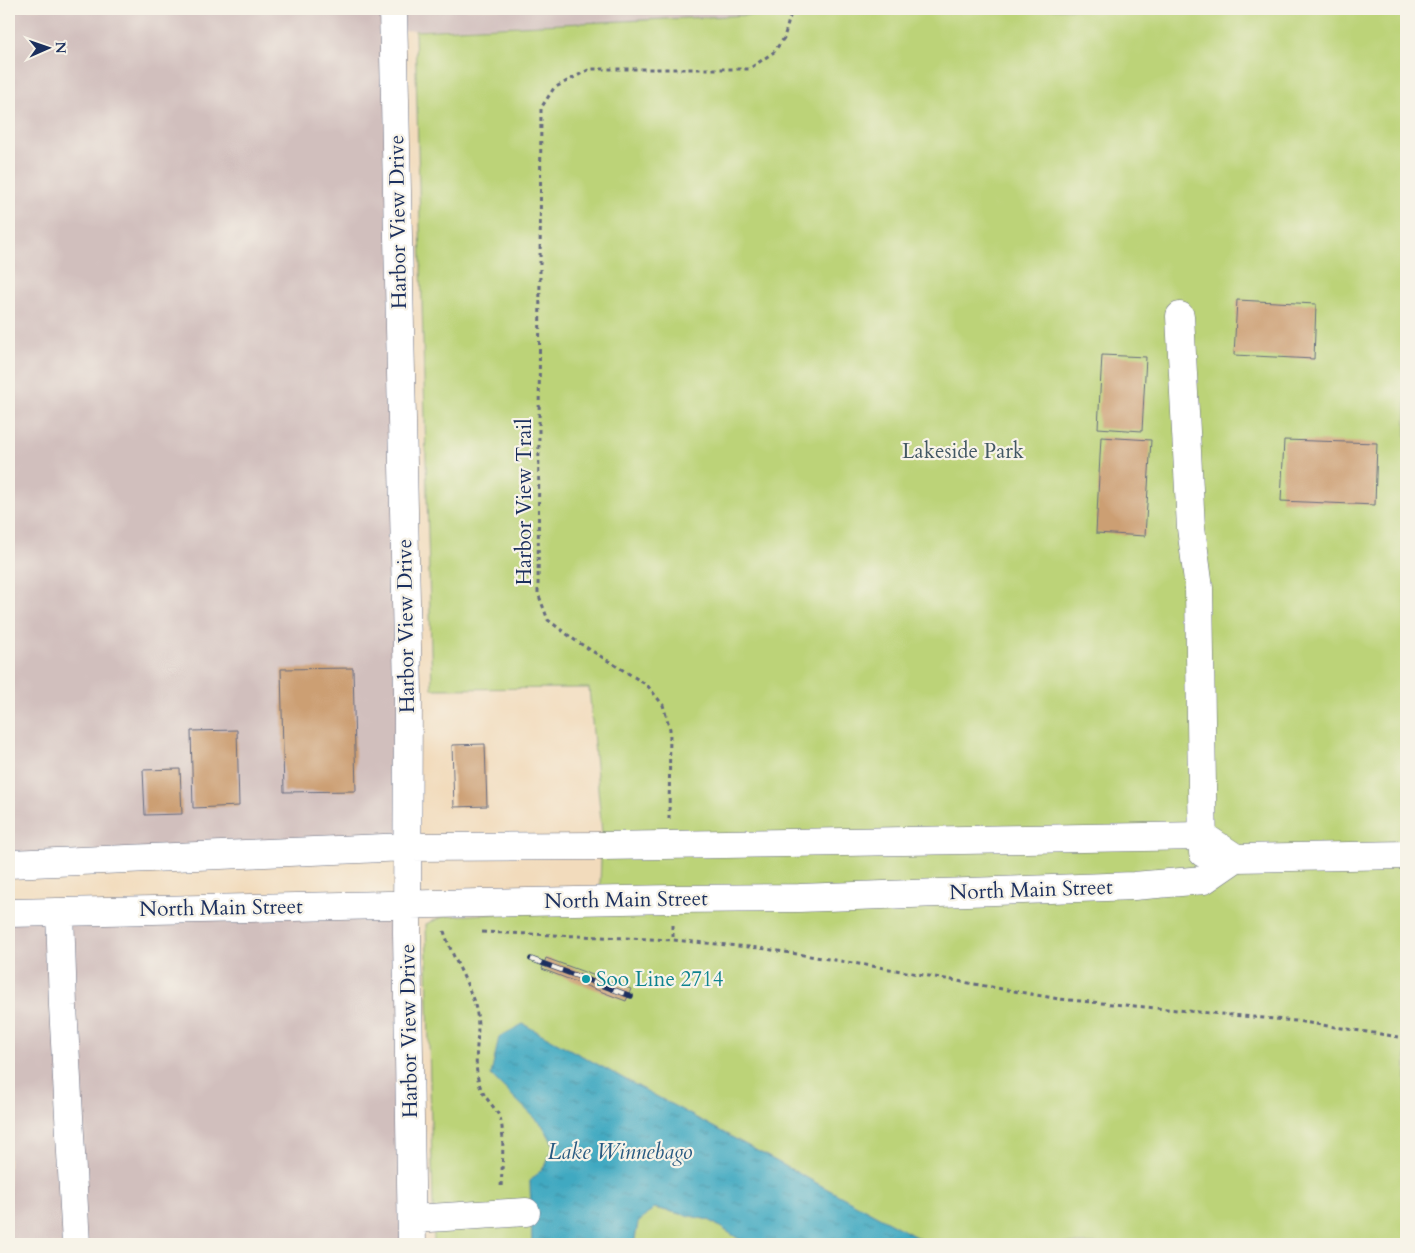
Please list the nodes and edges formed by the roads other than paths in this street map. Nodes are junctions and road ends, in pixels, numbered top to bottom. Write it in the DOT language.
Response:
graph roads {
  1 [pos="393,9"];
  2 [pos="1180,316"];
  3 [pos="1203,836"];
  4 [pos="407,847"];
  5 [pos="1406,854"];
  6 [pos="1236,858"];
  7 [pos="9,864"];
  8 [pos="1204,880"];
  9 [pos="407,904"];
  10 [pos="60,912"];
  11 [pos="9,913"];
  12 [pos="526,1212"];
  13 [pos="412,1232"];
  14 [pos="76,1244"];
  1 -- 4 [label="street, Harbor View Drive"];
  2 -- 3 [label="street"];
  3 -- 4 [label="street"];
  3 -- 6 [label="street"];
  3 -- 8 [label="street"];
  4 -- 7 [label="street"];
  4 -- 9 [label="street, Harbor View Drive"];
  5 -- 6 [label="street"];
  6 -- 8 [label="street, North Main Street"];
  8 -- 9 [label="street, North Main Street"];
  9 -- 10 [label="street, North Main Street"];
  9 -- 13 [label="street, Harbor View Drive"];
  10 -- 11 [label="street, North Main Street"];
  10 -- 14 [label="street"];
  12 -- 13 [label="street"];
}
